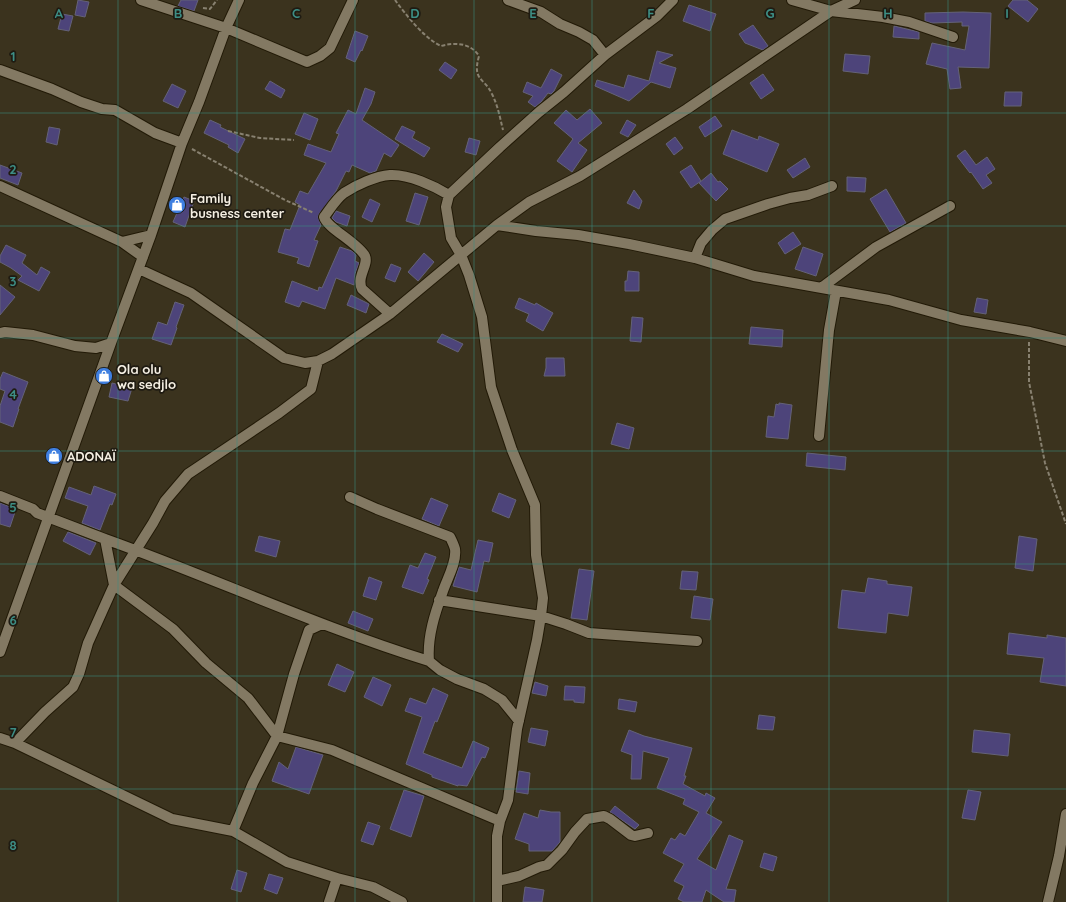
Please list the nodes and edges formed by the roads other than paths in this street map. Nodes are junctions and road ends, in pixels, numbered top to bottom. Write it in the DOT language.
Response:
graph roads {
  1 [pos="141,0"];
  2 [pos="239,0"];
  3 [pos="353,0"];
  4 [pos="508,0"];
  5 [pos="673,0"];
  6 [pos="792,0"];
  7 [pos="855,0"];
  8 [pos="831,11"];
  9 [pos="226,28"];
  10 [pos="953,37"];
  11 [pos="605,55"];
  12 [pos="0,70"];
  13 [pos="182,143"];
  14 [pos="0,186"];
  15 [pos="832,186"];
  16 [pos="449,195"];
  17 [pos="950,206"];
  18 [pos="497,225"];
  19 [pos="151,235"];
  20 [pos="122,242"];
  21 [pos="461,255"];
  22 [pos="143,257"];
  23 [pos="695,258"];
  24 [pos="139,269"];
  25 [pos="821,288"];
  26 [pos="836,291"];
  27 [pos="390,314"];
  28 [pos="0,334"];
  29 [pos="1066,341"];
  30 [pos="111,343"];
  31 [pos="318,361"];
  32 [pos="819,436"];
  33 [pos="0,496"];
  34 [pos="350,497"];
  35 [pos="49,517"];
  36 [pos="105,539"];
  37 [pos="136,550"];
  38 [pos="114,585"];
  39 [pos="439,600"];
  40 [pos="541,616"];
  41 [pos="322,624"];
  42 [pos="4,628"];
  43 [pos="697,641"];
  44 [pos="0,652"];
  45 [pos="429,661"];
  46 [pos="519,721"];
  47 [pos="277,736"];
  48 [pos="0,738"];
  49 [pos="15,743"];
  50 [pos="1066,814"];
  51 [pos="500,821"];
  52 [pos="233,831"];
  53 [pos="648,833"];
  54 [pos="337,878"];
  55 [pos="497,880"];
  56 [pos="329,902"];
  57 [pos="402,902"];
  58 [pos="497,902"];
  59 [pos="1048,902"];
  1 -- 9 [label="street"];
  2 -- 9 [label="street"];
  3 -- 9 [label="street"];
  4 -- 11 [label="street"];
  5 -- 11 [label="street"];
  6 -- 8 [label="street"];
  7 -- 8 [label="street"];
  8 -- 10 [label="street"];
  8 -- 18 [label="street"];
  9 -- 13 [label="street"];
  11 -- 16 [label="street"];
  12 -- 13 [label="street"];
  13 -- 19 [label="street"];
  14 -- 20 [label="street"];
  15 -- 23 [label="street"];
  16 -- 21 [label="street"];
  16 -- 27 [label="street"];
  17 -- 25 [label="street"];
  18 -- 21 [label="street"];
  18 -- 23 [label="street"];
  19 -- 20 [label="street"];
  19 -- 22 [label="street"];
  20 -- 22 [label="street"];
  21 -- 27 [label="street"];
  21 -- 40 [label="street"];
  22 -- 24 [label="street"];
  23 -- 25 [label="street"];
  24 -- 30 [label="street"];
  24 -- 31 [label="street"];
  25 -- 26 [label="street"];
  26 -- 29 [label="street"];
  26 -- 32 [label="street"];
  27 -- 31 [label="street"];
  28 -- 30 [label="street"];
  30 -- 35 [label="street"];
  31 -- 37 [label="street"];
  33 -- 35 [label="street"];
  34 -- 39 [label="street"];
  35 -- 36 [label="street"];
  35 -- 42 [label="street"];
  36 -- 37 [label="street"];
  36 -- 38 [label="street"];
  37 -- 38 [label="street"];
  37 -- 41 [label="street"];
  38 -- 47 [label="street"];
  38 -- 49 [label="street"];
  39 -- 40 [label="street"];
  39 -- 45 [label="street"];
  40 -- 43 [label="street"];
  40 -- 46 [label="street"];
  41 -- 45 [label="street"];
  41 -- 47 [label="street"];
  42 -- 44 [label="street"];
  45 -- 46 [label="street"];
  46 -- 51 [label="street"];
  47 -- 51 [label="street"];
  47 -- 52 [label="street"];
  48 -- 49 [label="street"];
  49 -- 52 [label="street"];
  50 -- 59 [label="street"];
  51 -- 55 [label="street"];
  52 -- 54 [label="street"];
  53 -- 55 [label="street"];
  54 -- 56 [label="street"];
  54 -- 57 [label="street"];
  55 -- 58 [label="street"];
}
